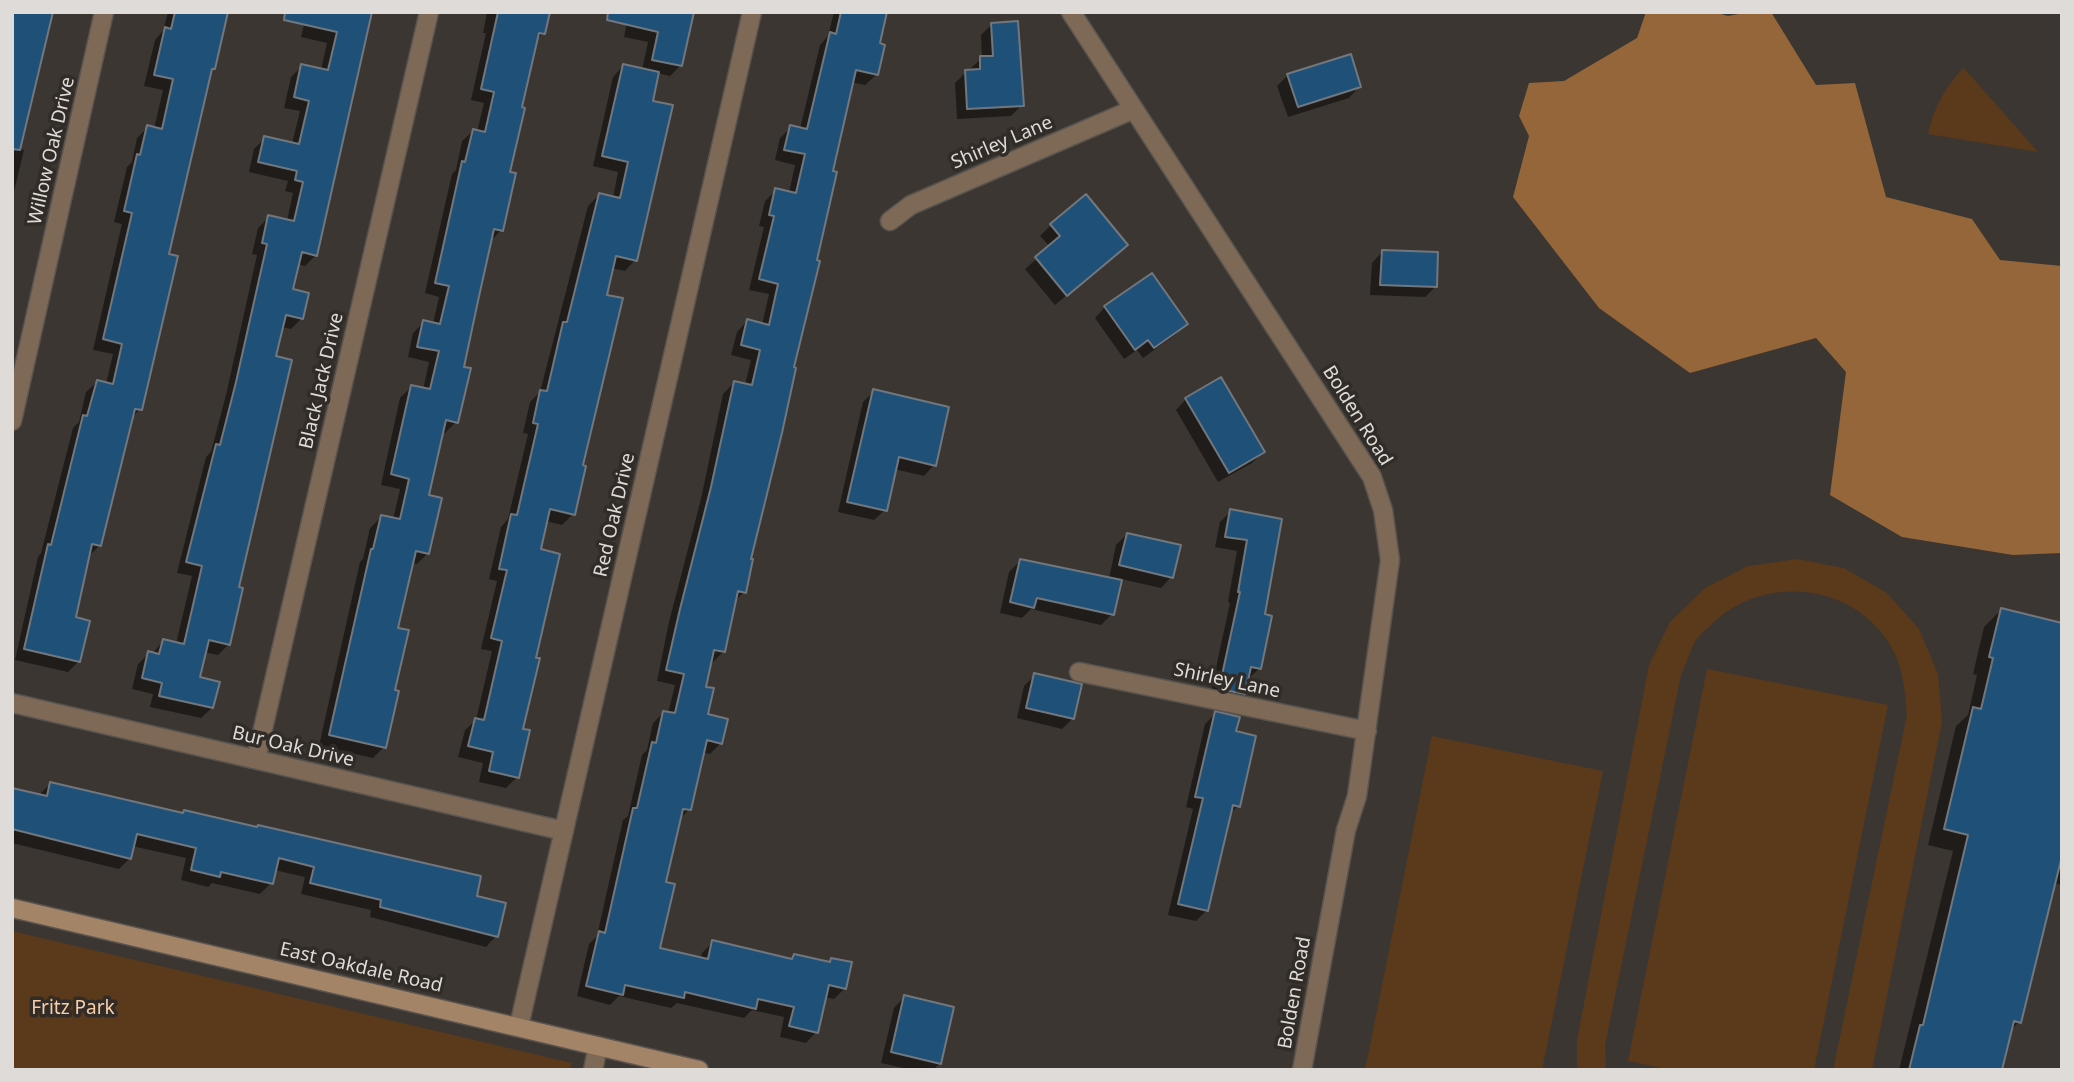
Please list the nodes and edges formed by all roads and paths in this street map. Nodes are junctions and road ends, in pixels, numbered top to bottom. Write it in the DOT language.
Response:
graph roads {
  1 [pos="104,12"];
  2 [pos="429,12"];
  3 [pos="1072,12"];
  4 [pos="752,13"];
  5 [pos="1134,109"];
  6 [pos="890,221"];
  7 [pos="12,421"];
  8 [pos="1079,672"];
  9 [pos="12,703"];
  10 [pos="1367,732"];
  11 [pos="256,760"];
  12 [pos="564,831"];
  13 [pos="12,908"];
  14 [pos="519,1026"];
  15 [pos="598,1046"];
  16 [pos="593,1070"];
  17 [pos="699,1070"];
  18 [pos="1302,1070"];
  1 -- 7 [label="street, Willow Oak Drive"];
  2 -- 11 [label="street, Black Jack Drive"];
  3 -- 5 [label="street, Bolden Road"];
  4 -- 12 [label="street, Red Oak Drive"];
  5 -- 6 [label="street, Shirley Lane"];
  5 -- 10 [label="street, Bolden Road"];
  8 -- 10 [label="street, Shirley Lane"];
  9 -- 11 [label="street, Bur Oak Drive"];
  10 -- 18 [label="street, Bolden Road"];
  11 -- 12 [label="street, Bur Oak Drive"];
  12 -- 14 [label="street, Red Oak Drive"];
  13 -- 14 [label="street, East Oakdale Road"];
  14 -- 15 [label="street, East Oakdale Road"];
  15 -- 16 [label="street"];
  15 -- 17 [label="street, East Oakdale Road"];
}
